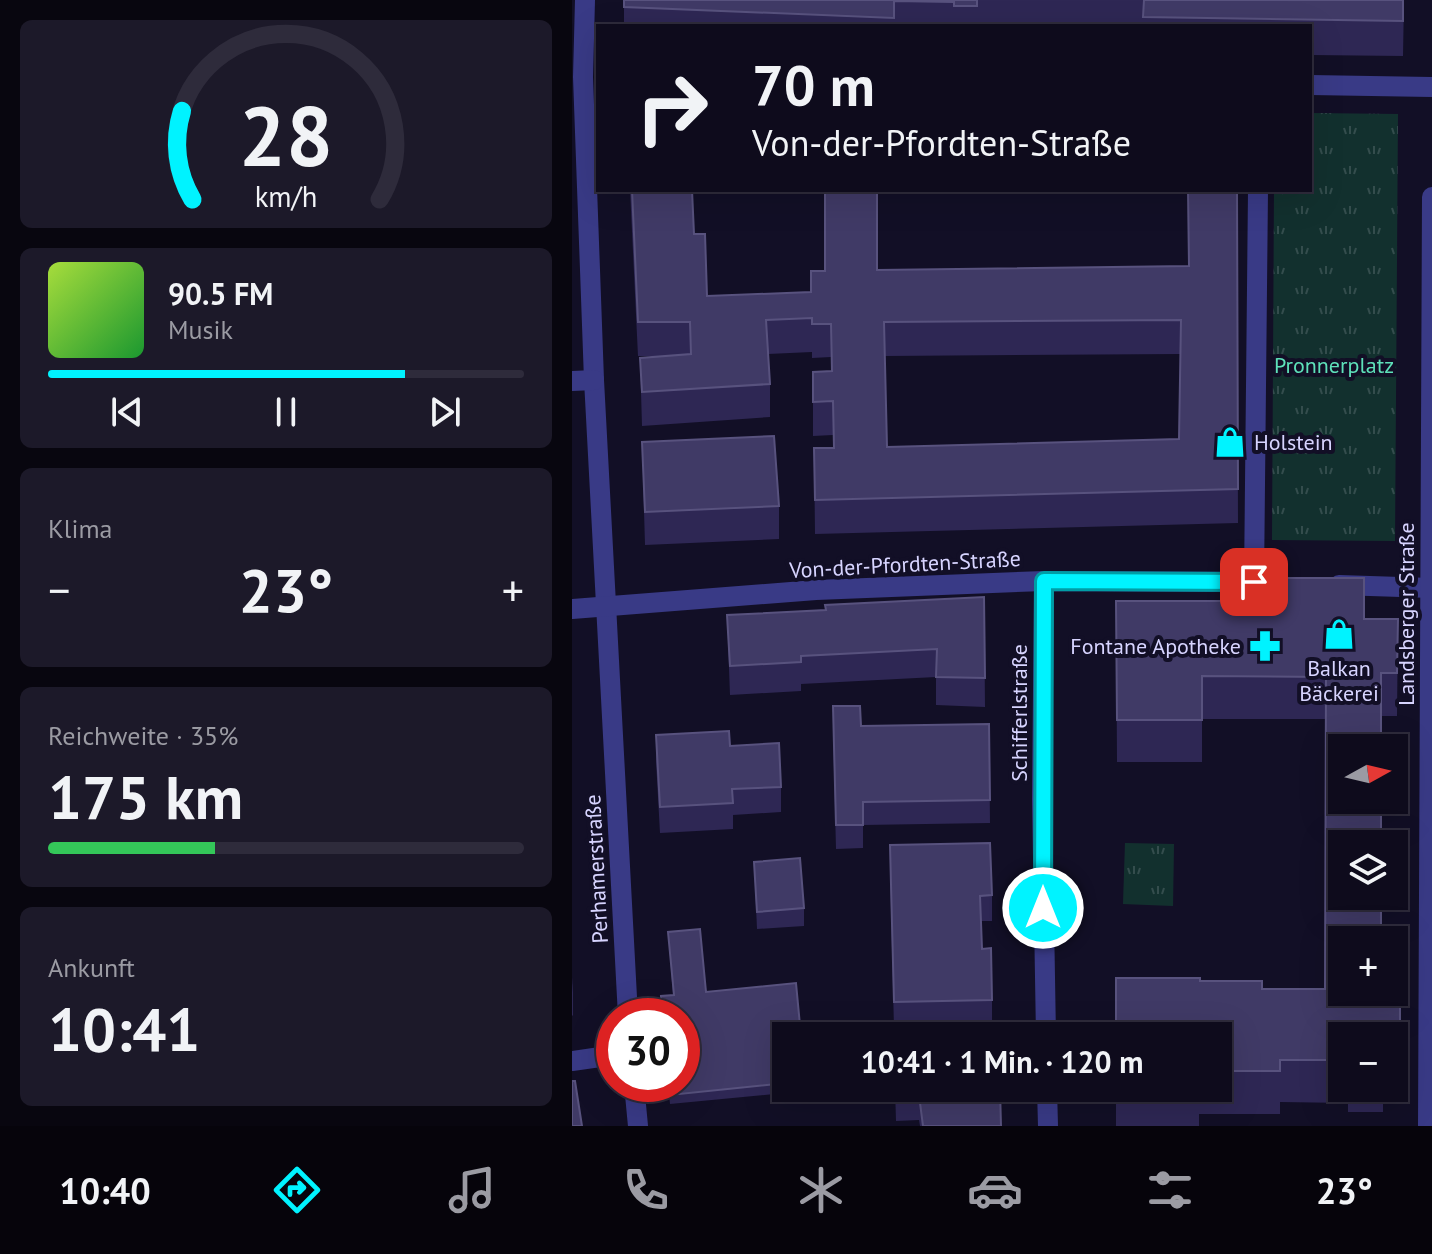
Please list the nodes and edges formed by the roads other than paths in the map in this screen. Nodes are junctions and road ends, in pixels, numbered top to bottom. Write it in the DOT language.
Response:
graph roads {
  1 [pos="585,0"];
  2 [pos="584,77"];
  3 [pos="1312,85"];
  4 [pos="1432,87"];
  5 [pos="1258,192"];
  6 [pos="1432,197"];
  7 [pos="594,380"];
  8 [pos="572,381"];
  9 [pos="1044,581"];
  10 [pos="1254,582"];
  11 [pos="1285,583"];
  12 [pos="1316,584"];
  13 [pos="1431,588"];
  14 [pos="605,607"];
  15 [pos="572,609"];
  16 [pos="627,998"];
  17 [pos="1046,1022"];
  18 [pos="596,1058"];
  19 [pos="572,1061"];
  20 [pos="636,1102"];
  21 [pos="1047,1102"];
  22 [pos="638,1126"];
  23 [pos="1048,1126"];
  24 [pos="1428,1126"];
  1 -- 2 [label="street, Perhamerstraße"];
  2 -- 7 [label="street, Perhamerstraße"];
  3 -- 4 [label="street"];
  5 -- 10 [label="street"];
  6 -- 13 [label="street, Landsberger Straße"];
  7 -- 8 [label="street"];
  7 -- 14 [label="street, Perhamerstraße"];
  9 -- 10 [label="street, Von-der-Pfordten-Straße"];
  9 -- 14 [label="street, Von-der-Pfordten-Straße"];
  9 -- 17 [label="street, Schifferlstraße"];
  10 -- 11 [label="street, Von-der-Pfordten-Straße"];
  12 -- 13 [label="street"];
  13 -- 24 [label="street, Landsberger Straße"];
  14 -- 15 [label="street, Von-der-Pfordten-Straße"];
  14 -- 16 [label="street, Perhamerstraße"];
  18 -- 19 [label="street"];
  20 -- 22 [label="street"];
  21 -- 23 [label="street"];
}
